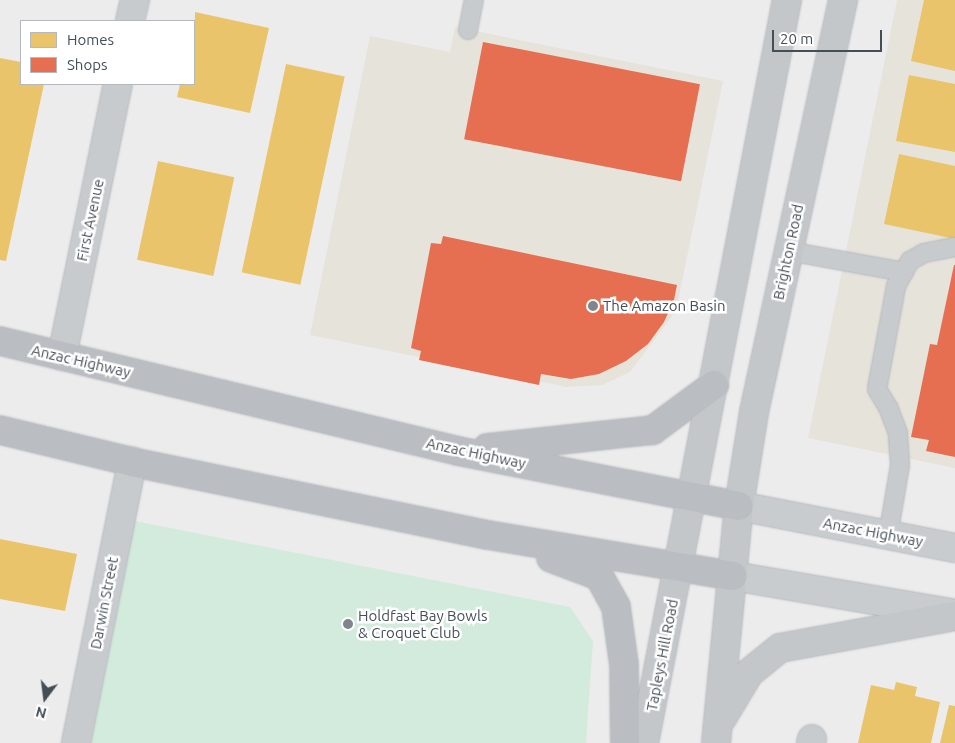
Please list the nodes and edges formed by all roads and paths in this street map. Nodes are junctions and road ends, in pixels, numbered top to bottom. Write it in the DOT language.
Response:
graph roads {
  1 [pos="135,0"];
  2 [pos="474,0"];
  3 [pos="787,0"];
  4 [pos="843,0"];
  5 [pos="130,20"];
  6 [pos="468,30"];
  7 [pos="118,85"];
  8 [pos="955,247"];
  9 [pos="788,251"];
  10 [pos="904,272"];
  11 [pos="0,341"];
  12 [pos="62,356"];
  13 [pos="714,385"];
  14 [pos="0,430"];
  15 [pos="458,451"];
  16 [pos="132,462"];
  17 [pos="692,496"];
  18 [pos="739,506"];
  19 [pos="488,535"];
  20 [pos="888,536"];
  21 [pos="955,548"];
  22 [pos="679,567"];
  23 [pos="733,576"];
  24 [pos="955,615"];
  25 [pos="718,733"];
  26 [pos="76,743"];
  27 [pos="625,743"];
  28 [pos="644,743"];
  1 -- 5 [label="street"];
  2 -- 6 [label="lane"];
  3 -- 13 [label="main road"];
  4 -- 9 [label="main road, Brighton Road"];
  7 -- 12 [label="street, First Avenue"];
  8 -- 10 [label="lane"];
  9 -- 10 [label="lane"];
  9 -- 18 [label="main road, Brighton Road"];
  10 -- 20 [label="lane"];
  11 -- 12 [label="highway, Anzac Highway"];
  12 -- 15 [label="highway, Anzac Highway"];
  13 -- 15 [label="highway"];
  13 -- 17 [label="main road"];
  14 -- 16 [label="highway"];
  15 -- 17 [label="highway, Anzac Highway"];
  16 -- 19 [label="highway"];
  16 -- 26 [label="street, Darwin Street"];
  17 -- 18 [label="highway, Anzac Highway"];
  17 -- 22 [label="main road, Tapleys Hill Road"];
  18 -- 20 [label="street, Anzac Highway"];
  18 -- 23 [label="main road, Brighton Road"];
  19 -- 22 [label="highway"];
  19 -- 27 [label="highway"];
  20 -- 21 [label="street, Anzac Highway"];
  22 -- 23 [label="highway"];
  22 -- 28 [label="main road, Tapleys Hill Road"];
  23 -- 24 [label="street"];
  23 -- 25 [label="main road"];
  24 -- 25 [label="main road"];
}
